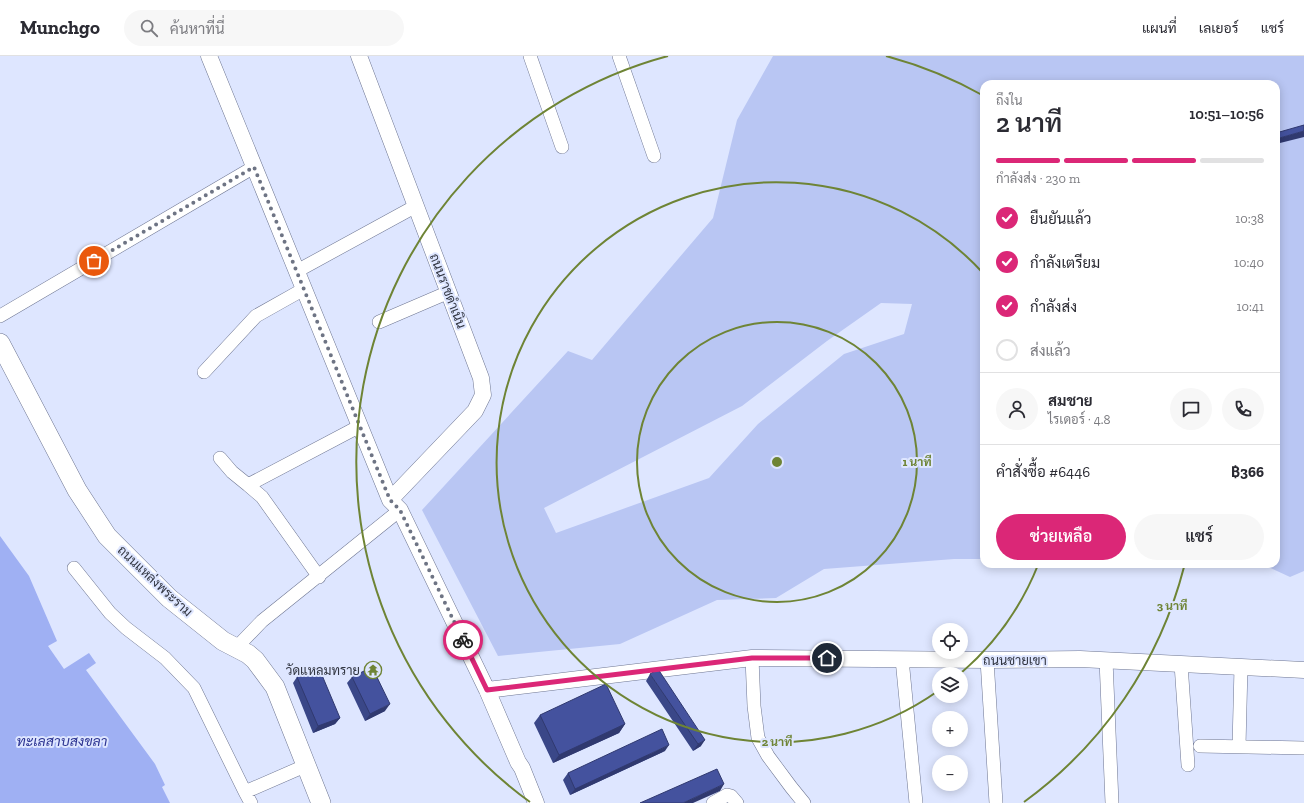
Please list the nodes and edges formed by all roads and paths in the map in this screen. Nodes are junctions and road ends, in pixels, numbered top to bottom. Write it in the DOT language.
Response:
graph roads {
  1 [pos="209,56"];
  2 [pos="359,56"];
  3 [pos="530,56"];
  4 [pos="619,56"];
  5 [pos="562,147"];
  6 [pos="654,156"];
  7 [pos="254,167"];
  8 [pos="416,206"];
  9 [pos="297,271"];
  10 [pos="304,289"];
  11 [pos="449,292"];
  12 [pos="0,316"];
  13 [pos="379,322"];
  14 [pos="0,343"];
  15 [pos="204,372"];
  16 [pos="360,426"];
  17 [pos="220,458"];
  18 [pos="248,485"];
  19 [pos="395,505"];
  20 [pos="74,568"];
  21 [pos="319,577"];
  22 [pos="236,648"];
  23 [pos="752,658"];
  24 [pos="902,659"];
  25 [pos="987,660"];
  26 [pos="1106,660"];
  27 [pos="1181,664"];
  28 [pos="1241,667"];
  29 [pos="1304,670"];
  30 [pos="487,690"];
  31 [pos="1200,746"];
  32 [pos="1239,746"];
  33 [pos="1304,748"];
  34 [pos="307,765"];
  35 [pos="1188,765"];
  36 [pos="248,797"];
  37 [pos="321,803"];
  38 [pos="536,803"];
  39 [pos="713,803"];
  40 [pos="737,803"];
  41 [pos="804,803"];
  42 [pos="916,803"];
  43 [pos="996,803"];
  44 [pos="1112,803"];
  1 -- 7 [label="street"];
  2 -- 8 [label="street, ถนนราชดำเนิน"];
  3 -- 5 [label="street"];
  4 -- 6 [label="street"];
  7 -- 9 [label="street"];
  7 -- 12 [label="street"];
  8 -- 9 [label="street"];
  8 -- 11 [label="street, ถนนราชดำเนิน"];
  9 -- 10 [label="street"];
  10 -- 15 [label="street"];
  10 -- 16 [label="street"];
  11 -- 13 [label="street"];
  11 -- 19 [label="street, ถนนราชดำเนิน"];
  14 -- 22 [label="main road, ถนนแหล่งพระราม"];
  16 -- 18 [label="street"];
  16 -- 19 [label="street"];
  17 -- 18 [label="street"];
  18 -- 21 [label="street"];
  19 -- 21 [label="street"];
  19 -- 30 [label="street"];
  20 -- 36 [label="street"];
  21 -- 22 [label="street"];
  22 -- 34 [label="main road, ถนนแหล่งพระราม"];
  23 -- 24 [label="street, ถนนชายเขา"];
  23 -- 30 [label="street, ถนนชายเขา"];
  23 -- 41 [label="street"];
  24 -- 25 [label="street, ถนนชายเขา"];
  24 -- 42 [label="street"];
  25 -- 26 [label="street, ถนนชายเขา"];
  25 -- 43 [label="street"];
  26 -- 27 [label="street, ถนนชายเขา"];
  26 -- 44 [label="street"];
  27 -- 28 [label="street, ถนนชายเขา"];
  27 -- 35 [label="street"];
  28 -- 29 [label="street, ถนนชายเขา"];
  28 -- 32 [label="street"];
  30 -- 38 [label="street"];
  31 -- 32 [label="street"];
  32 -- 33 [label="street"];
  34 -- 36 [label="street"];
  34 -- 37 [label="main road, ถนนแหล่งพระราม"];
  39 -- 40 [label="street"];
}
